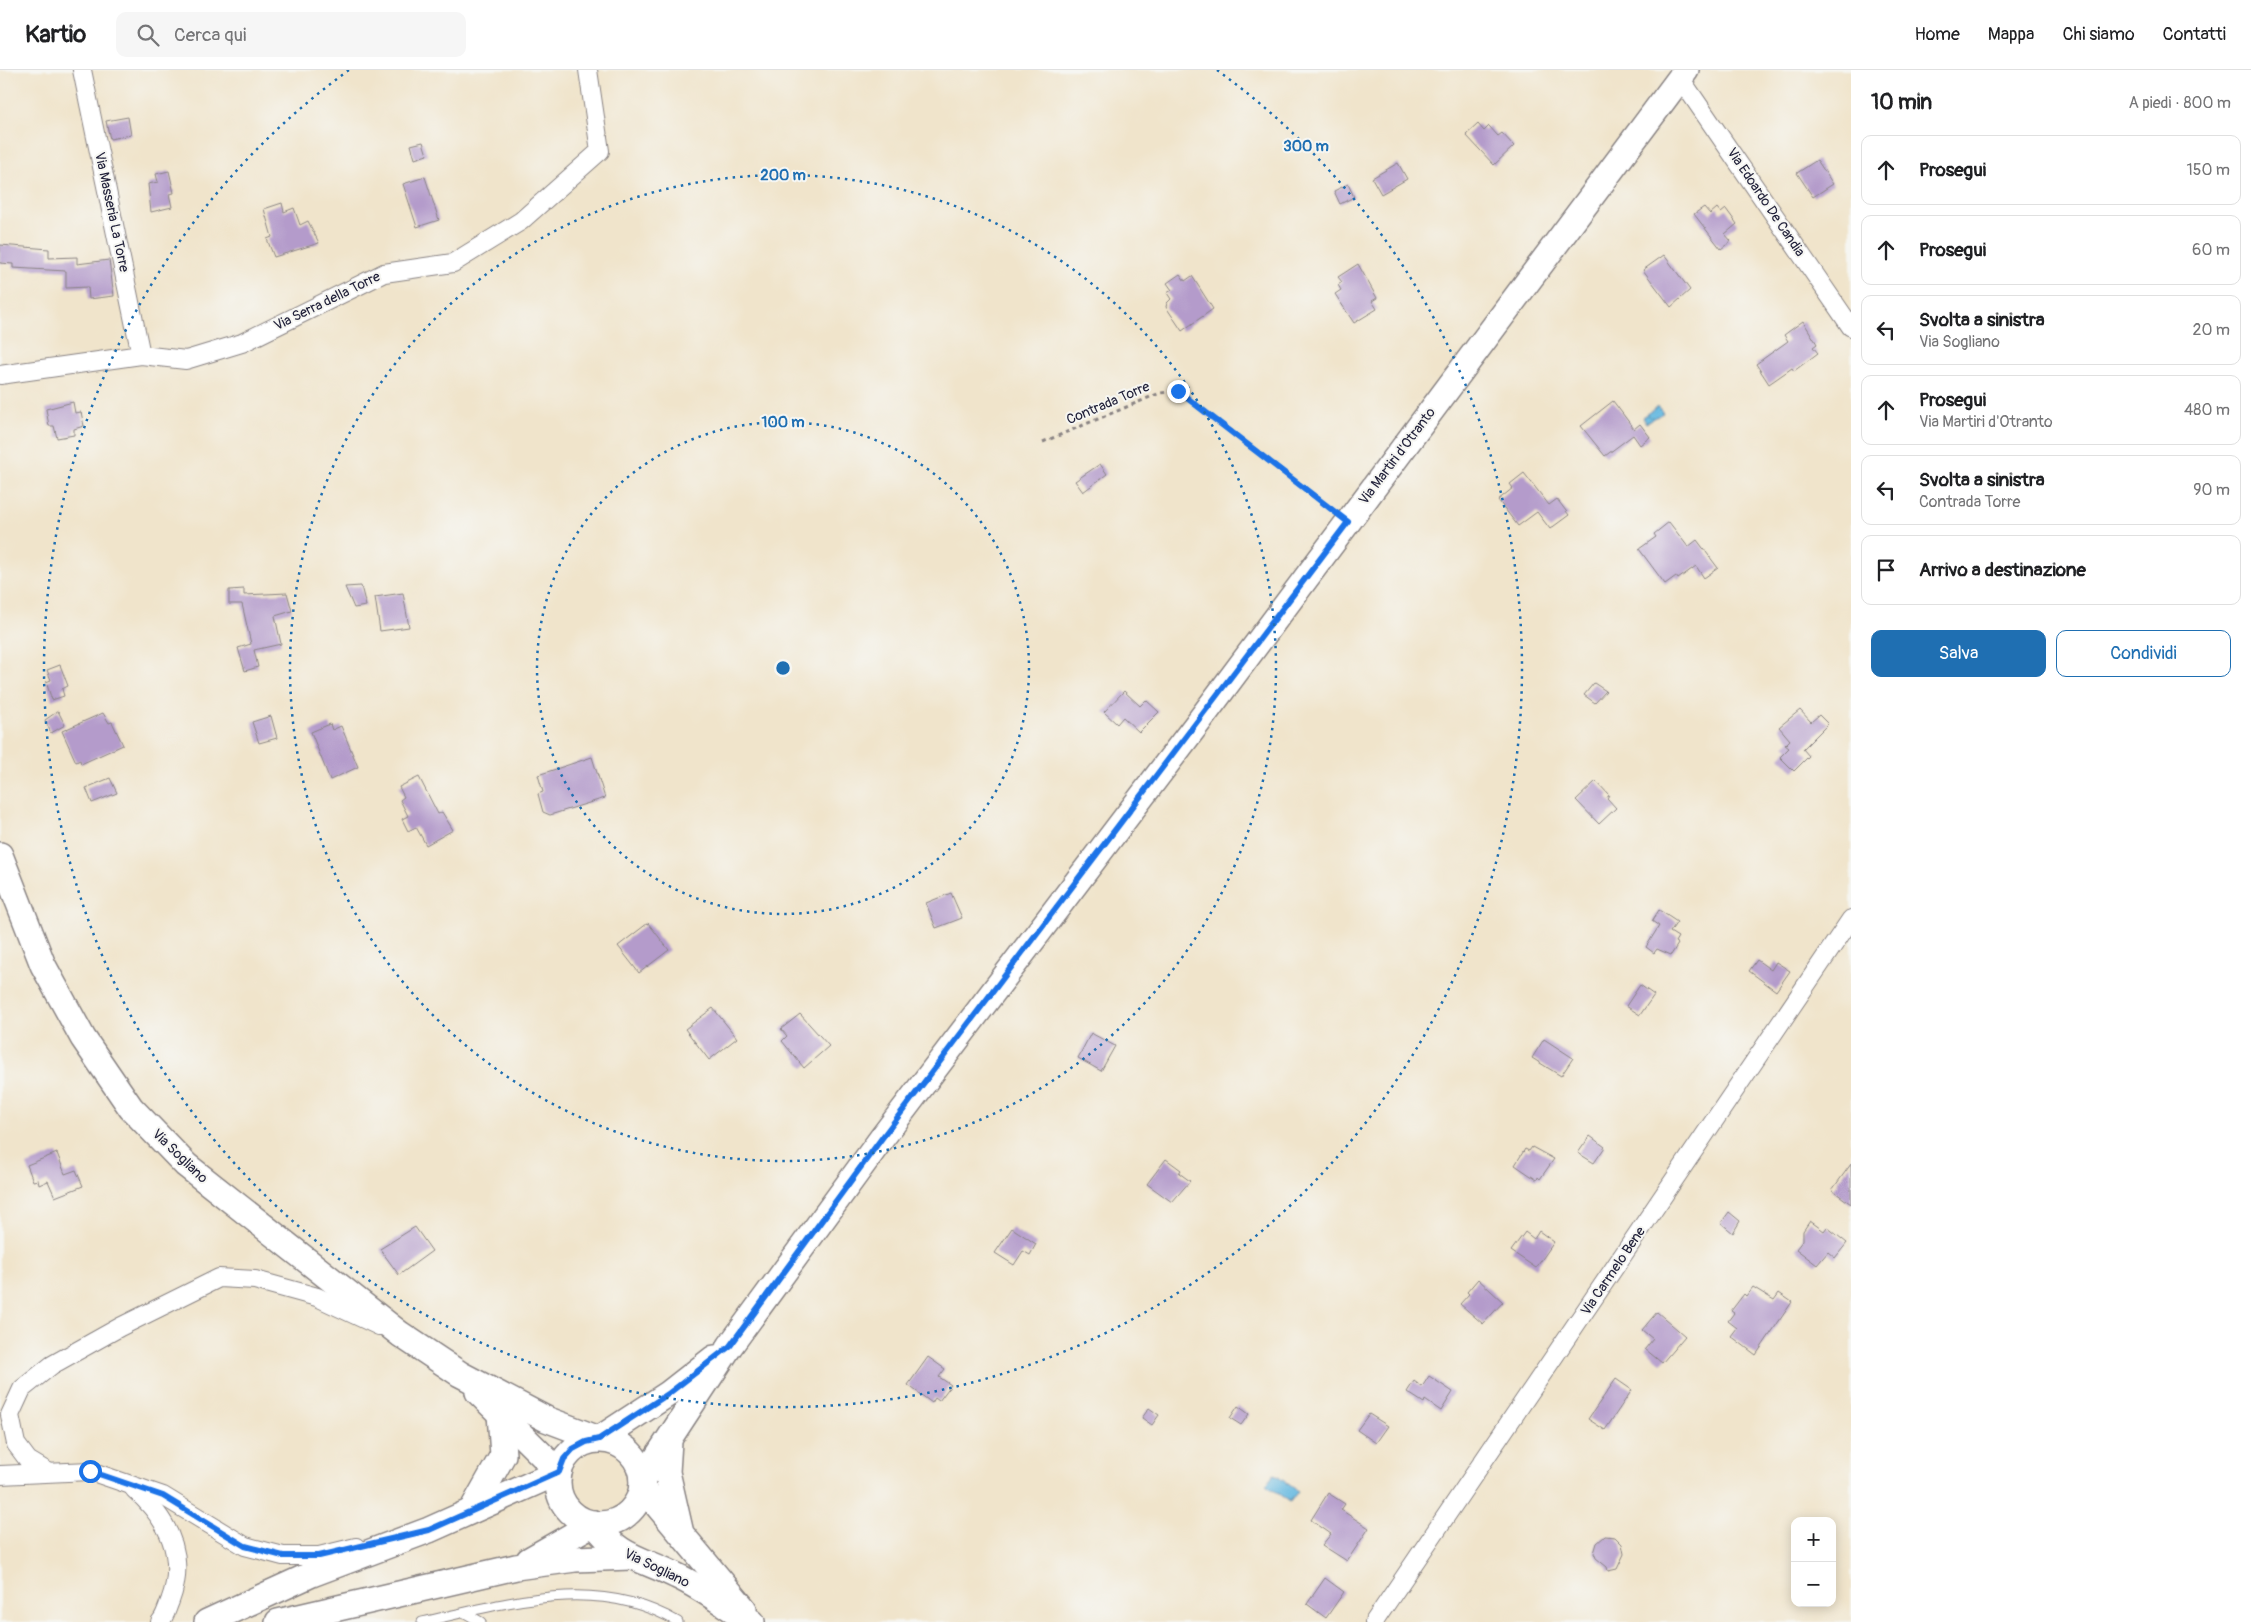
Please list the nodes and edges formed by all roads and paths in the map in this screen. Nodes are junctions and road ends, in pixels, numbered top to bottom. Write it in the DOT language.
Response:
graph roads {
  1 [pos="82,70"];
  2 [pos="588,70"];
  3 [pos="1683,74"];
  4 [pos="1851,327"];
  5 [pos="141,355"];
  6 [pos="0,375"];
  7 [pos="1043,442"];
  8 [pos="1348,522"];
  9 [pos="0,855"];
  10 [pos="1851,919"];
  11 [pos="400,1334"];
  12 [pos="730,1346"];
  13 [pos="460,1374"];
  14 [pos="22,1389"];
  15 [pos="0,1410"];
  16 [pos="500,1414"];
  17 [pos="599,1439"];
  18 [pos="668,1441"];
  19 [pos="48,1472"];
  20 [pos="559,1472"];
  21 [pos="0,1475"];
  22 [pos="642,1483"];
  23 [pos="128,1484"];
  24 [pos="472,1510"];
  25 [pos="594,1524"];
  26 [pos="429,1530"];
  27 [pos="682,1536"];
  28 [pos="631,1557"];
  29 [pos="516,1567"];
  30 [pos="465,1613"];
  31 [pos="160,1622"];
  32 [pos="207,1622"];
  33 [pos="278,1622"];
  34 [pos="422,1622"];
  35 [pos="481,1622"];
  36 [pos="678,1622"];
  37 [pos="754,1622"];
  38 [pos="1374,1622"];
  1 -- 5 [label="street, Via Masseria La Torre"];
  2 -- 5 [label="street, Via Serra della Torre"];
  3 -- 4 [label="street, Via Edoardo De Candia"];
  3 -- 8 [label="main road, Via Martiri d'Otranto"];
  5 -- 6 [label="street, Via Serra della Torre"];
  7 -- 8 [label="path, Contrada Torre"];
  8 -- 12 [label="main road, Via Martiri d'Otranto"];
  9 -- 11 [label="main road, Via Sogliano"];
  10 -- 38 [label="street, Via Carmelo Bene"];
  11 -- 13 [label="main road, Via Sogliano"];
  11 -- 14 [label="street"];
  12 -- 17 [label="main road, Via Martiri d'Otranto"];
  12 -- 18 [label="main road, Via Martiri d'Otranto"];
  13 -- 16 [label="main road, Via Sogliano"];
  13 -- 17 [label="main road, Via Sogliano"];
  14 -- 15 [label="street"];
  14 -- 19 [label="street"];
  16 -- 20 [label="main road, Via Sogliano"];
  16 -- 24 [label="main road"];
  17 -- 20 [label="main road"];
  17 -- 22 [label="main road, Via Sogliano"];
  18 -- 22 [label="main road, Via Martiri d'Otranto"];
  18 -- 27 [label="main road, Via Sogliano"];
  19 -- 21 [label="street"];
  19 -- 23 [label="street"];
  20 -- 24 [label="main road"];
  20 -- 25 [label="main road, Via Sogliano"];
  22 -- 25 [label="main road"];
  22 -- 27 [label="main road, Via Sogliano"];
  23 -- 26 [label="street"];
  23 -- 31 [label="street"];
  24 -- 26 [label="main road"];
  25 -- 28 [label="main road, Via Sogliano"];
  25 -- 29 [label="main road"];
  26 -- 32 [label="main road"];
  27 -- 37 [label="main road, Via Sogliano"];
  28 -- 29 [label="main road"];
  28 -- 37 [label="main road, Via Sogliano"];
  29 -- 33 [label="main road"];
  30 -- 34 [label="lane"];
  30 -- 35 [label="lane"];
  30 -- 36 [label="lane"];
}
